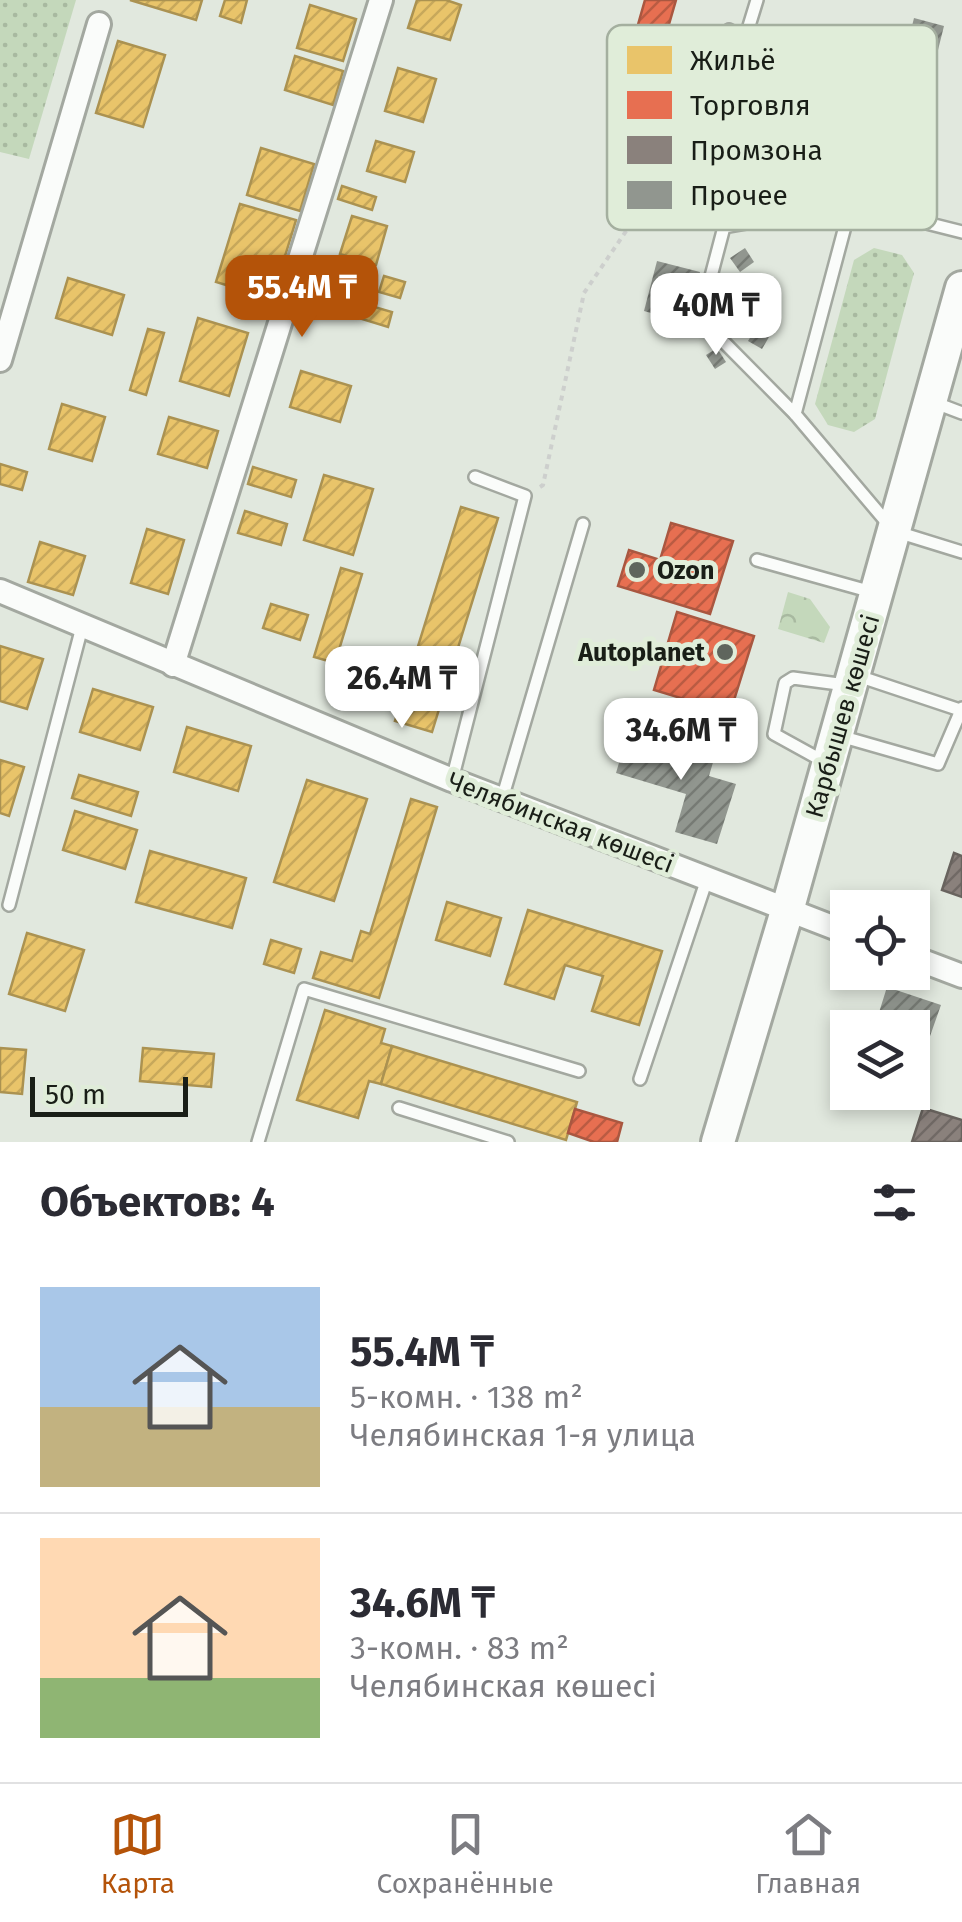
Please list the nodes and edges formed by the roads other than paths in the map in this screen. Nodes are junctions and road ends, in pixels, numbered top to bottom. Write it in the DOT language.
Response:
graph roads {
  1 [pos="381,0"];
  2 [pos="757,0"];
  3 [pos="99,24"];
  4 [pos="750,25"];
  5 [pos="937,226"];
  6 [pos="723,230"];
  7 [pos="844,230"];
  8 [pos="962,232"];
  9 [pos="962,288"];
  10 [pos="0,360"];
  11 [pos="930,401"];
  12 [pos="962,412"];
  13 [pos="795,414"];
  14 [pos="475,478"];
  15 [pos="583,524"];
  16 [pos="894,531"];
  17 [pos="962,552"];
  18 [pos="757,560"];
  19 [pos="0,591"];
  20 [pos="876,593"];
  21 [pos="82,627"];
  22 [pos="173,665"];
  23 [pos="852,680"];
  24 [pos="961,709"];
  25 [pos="832,749"];
  26 [pos="452,780"];
  27 [pos="502,799"];
  28 [pos="706,879"];
  29 [pos="9,905"];
  30 [pos="787,911"];
  31 [pos="830,927"];
  32 [pos="930,964"];
  33 [pos="962,976"];
  34 [pos="578,1071"];
  35 [pos="640,1080"];
  36 [pos="399,1108"];
  37 [pos="258,1142"];
  38 [pos="508,1142"];
  39 [pos="718,1142"];
  1 -- 22 [label="street"];
  2 -- 4 [label="lane"];
  3 -- 10 [label="street"];
  5 -- 8 [label="lane"];
  6 -- 13 [label="lane"];
  7 -- 13 [label="lane"];
  9 -- 11 [label="main road, Карбышев көшесі"];
  11 -- 12 [label="lane"];
  11 -- 16 [label="main road, Карбышев көшесі"];
  13 -- 16 [label="lane"];
  14 -- 26 [label="lane"];
  15 -- 27 [label="lane"];
  16 -- 17 [label="lane"];
  16 -- 20 [label="main road, Карбышев көшесі"];
  18 -- 20 [label="lane"];
  19 -- 21 [label="street, Челябинская көшесі"];
  20 -- 23 [label="main road, Карбышев көшесі"];
  21 -- 22 [label="street, Челябинская көшесі"];
  21 -- 29 [label="lane"];
  22 -- 26 [label="street, Челябинская көшесі"];
  23 -- 24 [label="lane"];
  23 -- 25 [label="main road, Карбышев көшесі"];
  23 -- 25 [label="lane"];
  24 -- 25 [label="lane"];
  25 -- 30 [label="main road, Карбышев көшесі"];
  26 -- 27 [label="street, Челябинская көшесі"];
  27 -- 28 [label="street, Челябинская көшесі"];
  28 -- 30 [label="street, Челябинская көшесі"];
  28 -- 35 [label="lane"];
  30 -- 31 [label="street, Челябинская көшесі"];
  30 -- 39 [label="main road, Карбышев көшесі"];
  32 -- 33 [label="street"];
  34 -- 37 [label="lane"];
  36 -- 38 [label="lane"];
}
